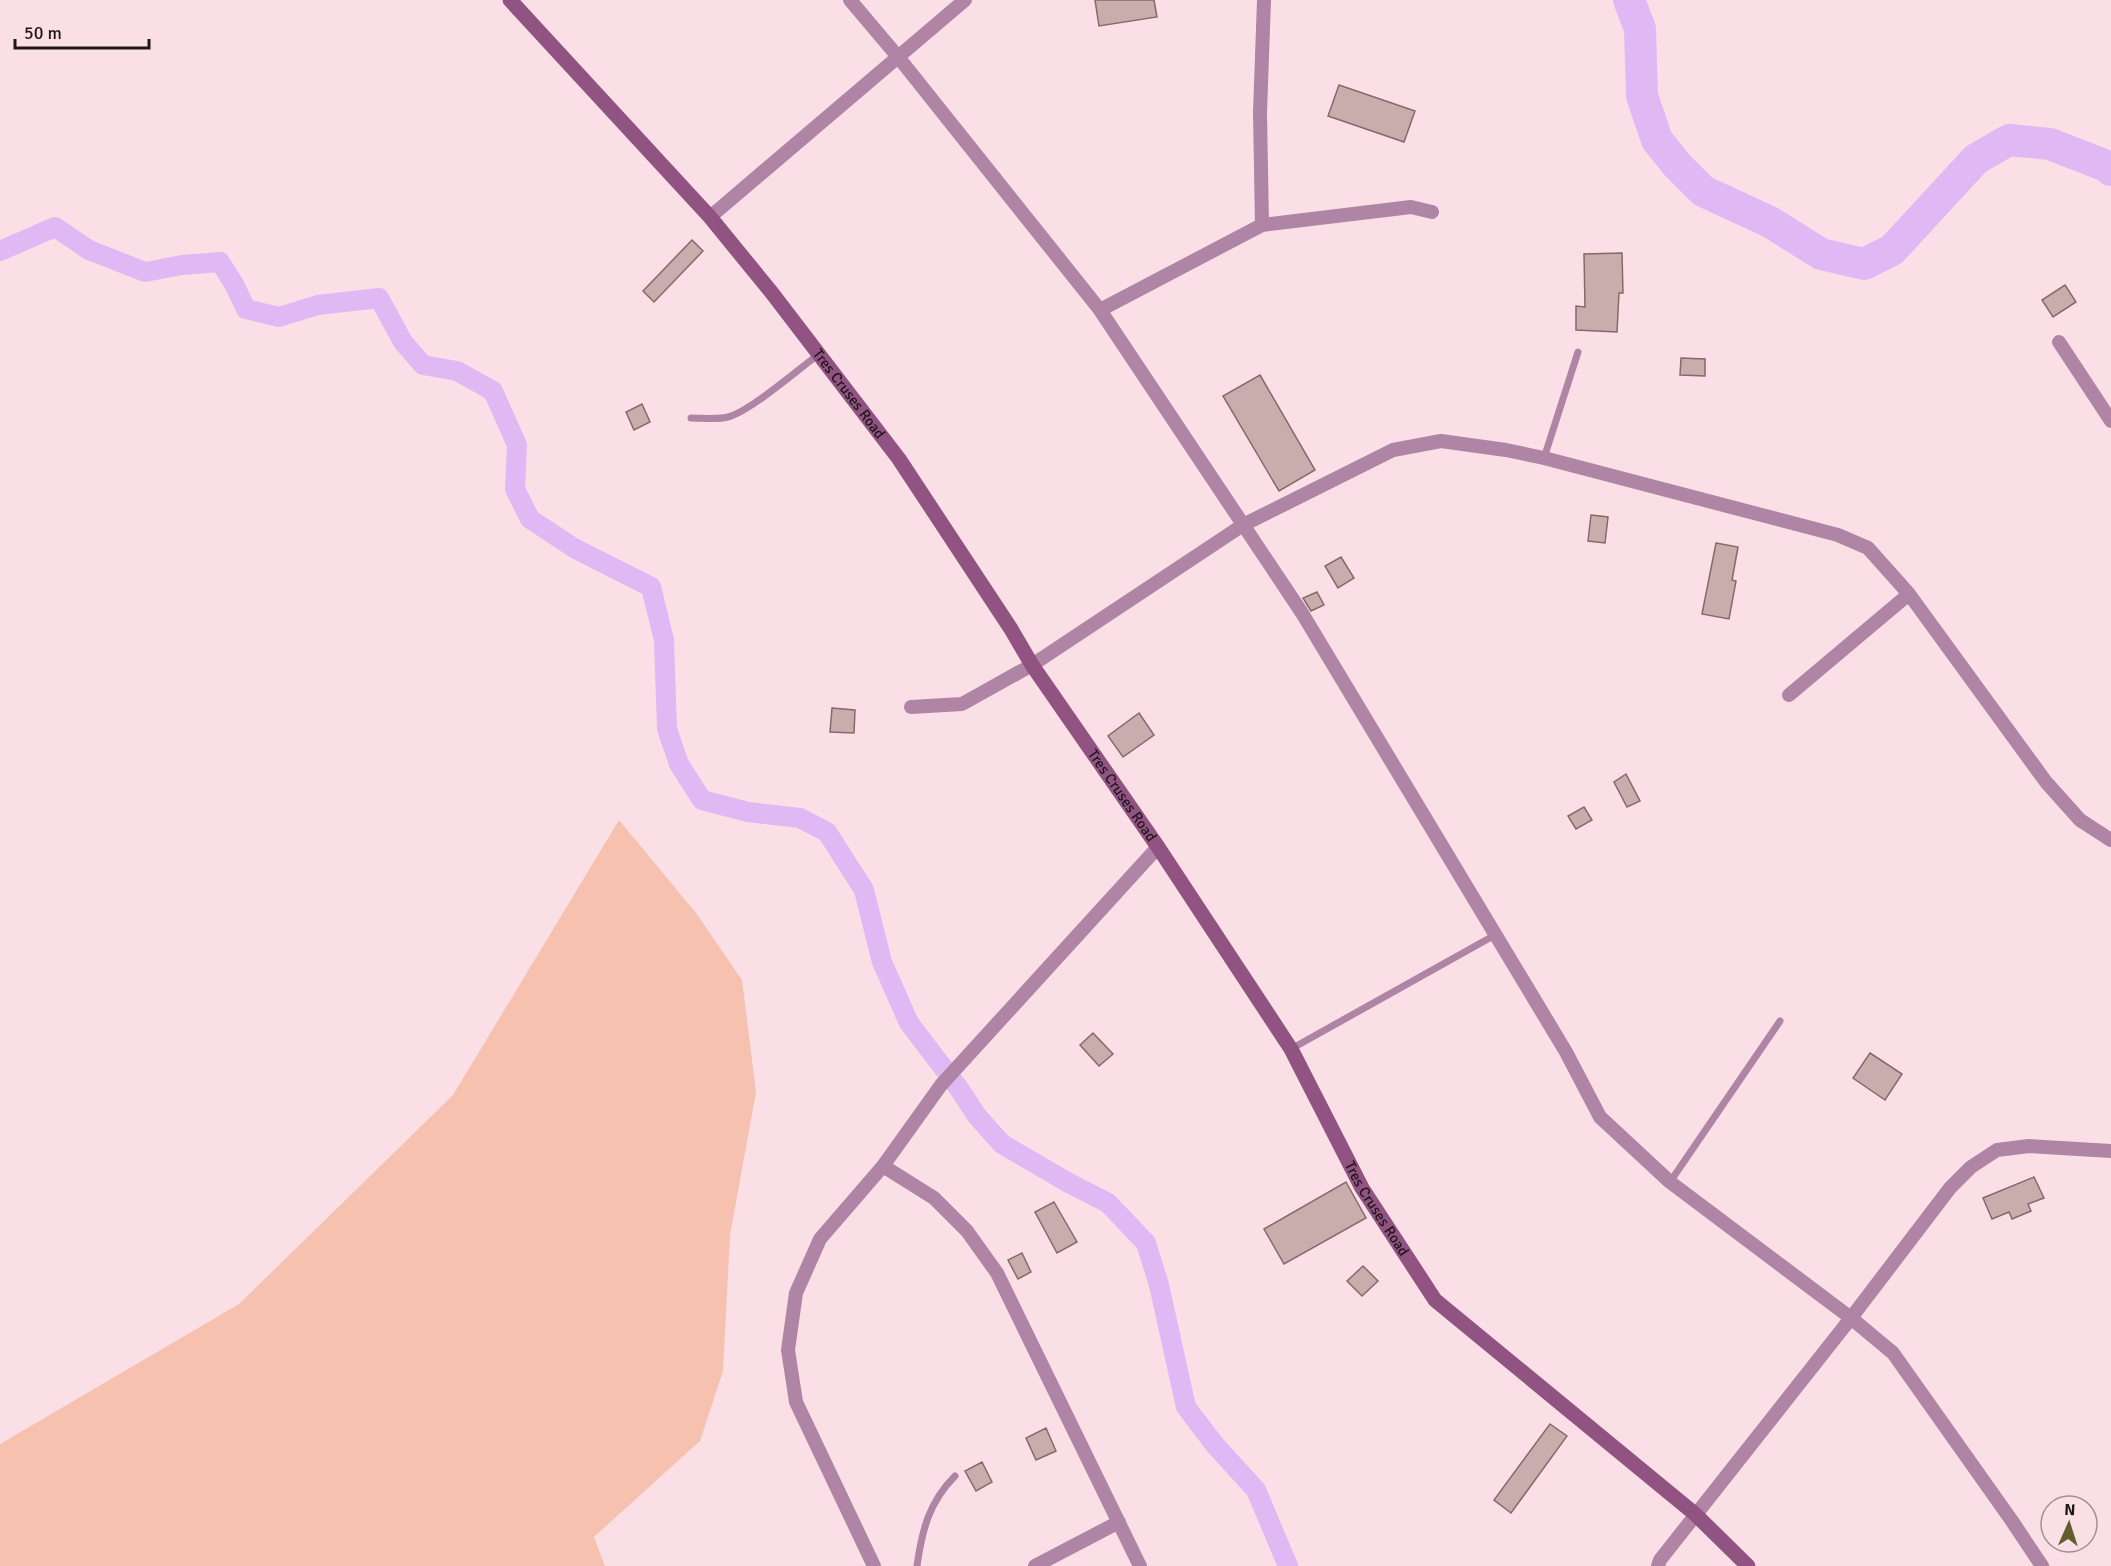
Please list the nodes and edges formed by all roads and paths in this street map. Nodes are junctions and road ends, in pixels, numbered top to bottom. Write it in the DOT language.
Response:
graph roads {
  1 [pos="510,0"];
  2 [pos="850,0"];
  3 [pos="965,0"];
  4 [pos="1264,0"];
  5 [pos="899,58"];
  6 [pos="1432,212"];
  7 [pos="710,216"];
  8 [pos="1262,225"];
  9 [pos="1100,310"];
  10 [pos="2059,342"];
  11 [pos="1578,352"];
  12 [pos="819,354"];
  13 [pos="691,418"];
  14 [pos="2111,421"];
  15 [pos="1544,458"];
  16 [pos="1243,525"];
  17 [pos="1909,594"];
  18 [pos="1032,664"];
  19 [pos="1789,695"];
  20 [pos="911,707"];
  21 [pos="2111,840"];
  22 [pos="1158,847"];
  23 [pos="1496,935"];
  24 [pos="1780,1022"];
  25 [pos="1291,1049"];
  26 [pos="2111,1151"];
  27 [pos="883,1166"];
  28 [pos="1670,1182"];
  29 [pos="1851,1318"];
  30 [pos="955,1476"];
  31 [pos="1695,1514"];
  32 [pos="1119,1522"];
  33 [pos="874,1566"];
  34 [pos="917,1566"];
  35 [pos="1035,1566"];
  36 [pos="1140,1566"];
  37 [pos="1658,1566"];
  38 [pos="1748,1566"];
  39 [pos="2042,1566"];
  1 -- 7 [label="main road, Tres Cruses Road"];
  2 -- 5 [label="street"];
  3 -- 5 [label="street"];
  4 -- 8 [label="street"];
  5 -- 7 [label="street"];
  5 -- 9 [label="street"];
  6 -- 8 [label="street"];
  7 -- 12 [label="main road, Tres Cruses Road"];
  8 -- 9 [label="street"];
  9 -- 16 [label="street"];
  10 -- 14 [label="street"];
  11 -- 15 [label="lane"];
  12 -- 13 [label="lane"];
  12 -- 18 [label="main road, Tres Cruses Road"];
  15 -- 16 [label="street"];
  15 -- 17 [label="street"];
  16 -- 18 [label="street"];
  16 -- 23 [label="street"];
  17 -- 19 [label="street"];
  17 -- 21 [label="street"];
  18 -- 20 [label="street"];
  18 -- 22 [label="main road, Tres Cruses Road"];
  22 -- 25 [label="main road, Tres Cruses Road"];
  22 -- 27 [label="street"];
  23 -- 25 [label="lane"];
  23 -- 28 [label="street"];
  24 -- 28 [label="lane"];
  25 -- 31 [label="main road, Tres Cruses Road"];
  26 -- 29 [label="street"];
  27 -- 32 [label="street"];
  27 -- 33 [label="street"];
  28 -- 29 [label="street"];
  29 -- 31 [label="street"];
  29 -- 39 [label="street"];
  30 -- 34 [label="lane"];
  31 -- 37 [label="street"];
  31 -- 38 [label="main road, Tres Cruses Road"];
  32 -- 35 [label="street"];
  32 -- 36 [label="street"];
}
